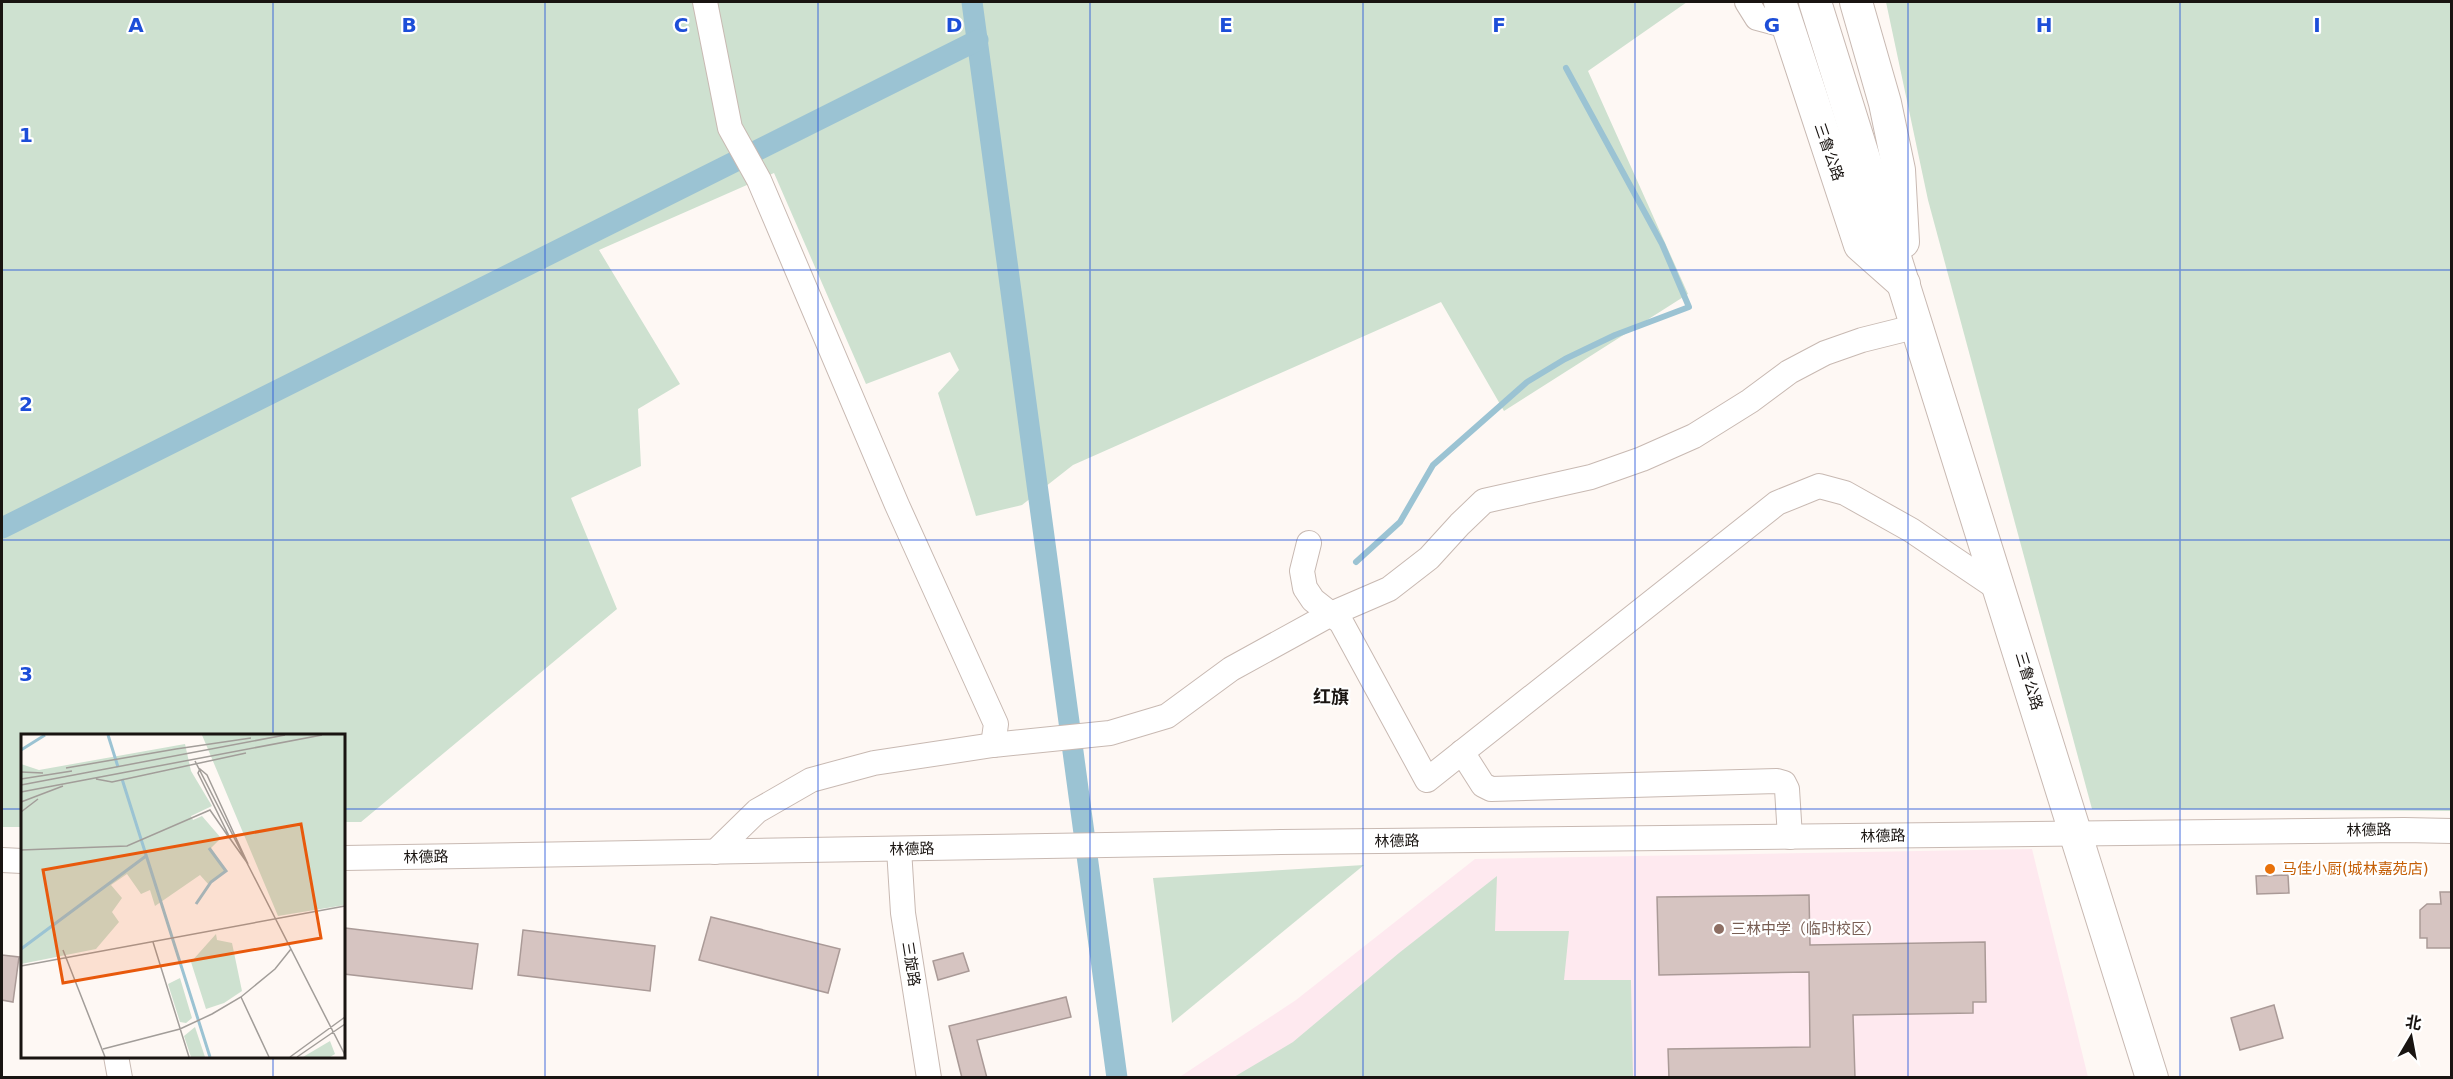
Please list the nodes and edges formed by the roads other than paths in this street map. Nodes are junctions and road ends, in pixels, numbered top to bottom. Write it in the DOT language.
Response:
graph roads {
  1 [pos="705,2"];
  2 [pos="1747,2"];
  3 [pos="1815,2"];
  4 [pos="1856,2"];
  5 [pos="1783,14"];
  6 [pos="1905,285"];
  7 [pos="1918,326"];
  8 [pos="1309,543"];
  9 [pos="2000,590"];
  10 [pos="1332,614"];
  11 [pos="993,745"];
  12 [pos="1462,752"];
  13 [pos="2451,831"];
  14 [pos="2076,834"];
  15 [pos="1790,837"];
  16 [pos="899,849"];
  17 [pos="715,852"];
  18 [pos="345,858"];
  19 [pos="2,860"];
  20 [pos="21,861"];
  21 [pos="116,1058"];
  22 [pos="120,1077"];
  23 [pos="929,1077"];
  24 [pos="2152,1077"];
  1 -- 11 [label="street"];
  2 -- 5 [label="street"];
  3 -- 6 [label="main road, 三鲁公路"];
  4 -- 6 [label="main road, 三鲁公路"];
  5 -- 6 [label="main road, 三鲁公路"];
  6 -- 7 [label="main road, 三鲁公路"];
  7 -- 9 [label="main road, 三鲁公路"];
  7 -- 10 [label="street"];
  8 -- 10 [label="street"];
  9 -- 12 [label="street"];
  9 -- 14 [label="main road, 三鲁公路"];
  10 -- 11 [label="street"];
  10 -- 12 [label="street"];
  11 -- 17 [label="street"];
  12 -- 15 [label="street"];
  13 -- 14 [label="street, 林德路"];
  14 -- 15 [label="street, 林德路"];
  14 -- 24 [label="main road, 三鲁公路"];
  15 -- 16 [label="street, 林德路"];
  16 -- 17 [label="street, 林德路"];
  16 -- 23 [label="street, 三旋路"];
  17 -- 18 [label="street, 林德路"];
  19 -- 20 [label="street"];
  21 -- 22 [label="street"];
}
